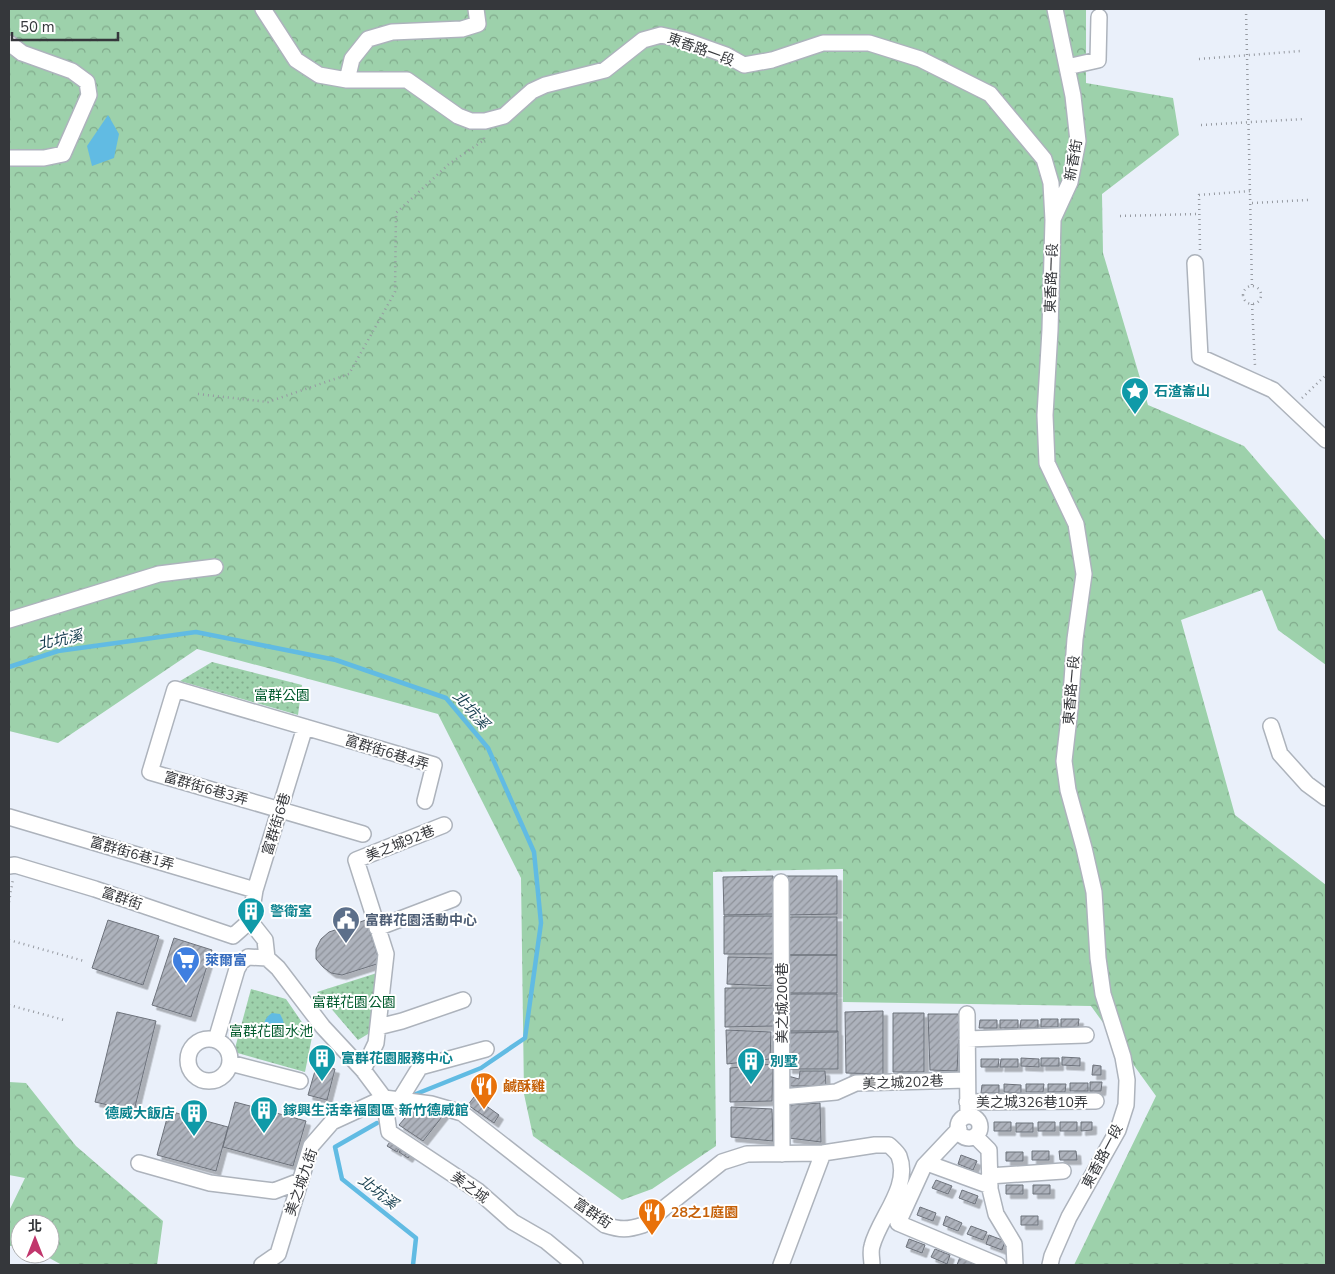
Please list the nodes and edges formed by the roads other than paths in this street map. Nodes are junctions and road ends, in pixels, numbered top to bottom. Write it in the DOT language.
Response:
graph roads {
  1 [pos="262,9"];
  2 [pos="476,9"];
  3 [pos="1054,9"];
  4 [pos="1099,17"];
  5 [pos="9,43"];
  6 [pos="1067,67"];
  7 [pos="347,80"];
  8 [pos="9,158"];
  9 [pos="1053,220"];
  10 [pos="1195,263"];
  11 [pos="1326,440"];
  12 [pos="216,568"];
  13 [pos="9,620"];
  14 [pos="1271,726"];
  15 [pos="305,728"];
  16 [pos="1326,798"];
  17 [pos="425,801"];
  18 [pos="280,810"];
  19 [pos="9,817"];
  20 [pos="444,825"];
  21 [pos="363,834"];
  22 [pos="12,866"];
  23 [pos="781,882"];
  24 [pos="255,890"];
  25 [pos="453,898"];
  26 [pos="250,921"];
  27 [pos="378,928"];
  28 [pos="233,936"];
  29 [pos="248,957"];
  30 [pos="266,958"];
  31 [pos="464,1000"];
  32 [pos="967,1014"];
  33 [pos="378,1027"];
  34 [pos="1086,1035"];
  35 [pos="967,1039"];
  36 [pos="216,1040"];
  37 [pos="486,1049"];
  38 [pos="230,1063"];
  39 [pos="364,1070"];
  40 [pos="967,1080"];
  41 [pos="300,1081"];
  42 [pos="782,1096"];
  43 [pos="384,1098"];
  44 [pos="399,1101"];
  45 [pos="1096,1102"];
  46 [pos="965,1116"];
  47 [pos="823,1153"];
  48 [pos="782,1154"];
  49 [pos="139,1163"];
  50 [pos="927,1163"];
  51 [pos="1063,1171"];
  52 [pos="990,1181"];
  53 [pos="300,1182"];
  54 [pos="262,1265"];
  55 [pos="575,1265"];
  56 [pos="781,1265"];
  57 [pos="872,1265"];
  58 [pos="998,1265"];
  59 [pos="1015,1265"];
  60 [pos="1050,1265"];
  1 -- 7 [label="street, 東香路一段"];
  2 -- 7 [label="street"];
  3 -- 6 [label="street, 新香街"];
  4 -- 6 [label="street"];
  5 -- 8 [label="street"];
  6 -- 9 [label="street, 新香街"];
  7 -- 9 [label="street, 東香路一段"];
  9 -- 60 [label="street, 東香路一段"];
  10 -- 11 [label="street"];
  12 -- 13 [label="street"];
  14 -- 16 [label="street"];
  15 -- 17 [label="street, 富群街6巷4弄"];
  15 -- 18 [label="street, 富群街6巷"];
  15 -- 18 [label="street, 富群街6巷3弄"];
  18 -- 21 [label="street"];
  18 -- 24 [label="street, 富群街6巷"];
  19 -- 24 [label="street, 富群街6巷1弄"];
  20 -- 27 [label="street, 美之城92巷"];
  22 -- 28 [label="street, 富群街"];
  23 -- 42 [label="street, 美之城200巷"];
  24 -- 26 [label="street, 富群街6巷"];
  25 -- 27 [label="street"];
  26 -- 28 [label="street"];
  26 -- 30 [label="street"];
  27 -- 33 [label="street"];
  28 -- 29 [label="street"];
  29 -- 30 [label="street"];
  29 -- 36 [label="street"];
  30 -- 39 [label="street"];
  31 -- 33 [label="street"];
  32 -- 35 [label="street"];
  33 -- 39 [label="street"];
  34 -- 35 [label="street"];
  35 -- 40 [label="street"];
  36 -- 38 [label="street"];
  36 -- 38 [label="street"];
  37 -- 44 [label="street"];
  38 -- 41 [label="street"];
  39 -- 43 [label="street"];
  40 -- 42 [label="street, 美之城202巷"];
  40 -- 46 [label="street"];
  42 -- 48 [label="street, 美之城200巷"];
  43 -- 44 [label="street, 富群街"];
  43 -- 53 [label="street, 美之城九街"];
  43 -- 55 [label="street, 美之城"];
  44 -- 48 [label="street, 富群街"];
  45 -- 46 [label="street, 美之城326巷10弄"];
  46 -- 50 [label="street"];
  46 -- 52 [label="street"];
  47 -- 48 [label="street, 富群街"];
  47 -- 56 [label="street"];
  47 -- 57 [label="street, 富群街"];
  49 -- 53 [label="street"];
  50 -- 52 [label="street"];
  50 -- 58 [label="street"];
  51 -- 52 [label="street"];
  52 -- 59 [label="street"];
  53 -- 54 [label="street, 美之城九街"];
}
